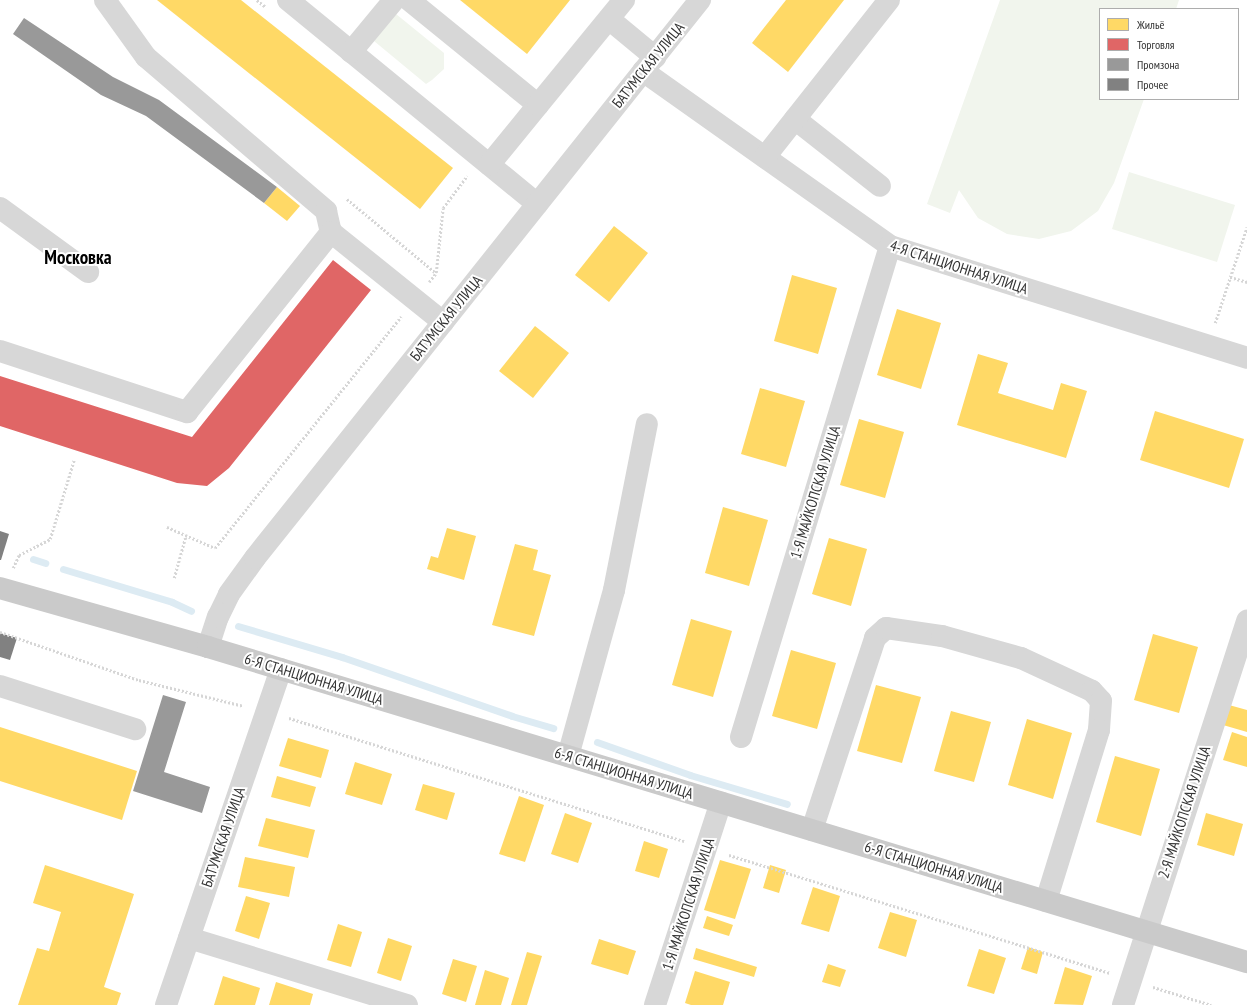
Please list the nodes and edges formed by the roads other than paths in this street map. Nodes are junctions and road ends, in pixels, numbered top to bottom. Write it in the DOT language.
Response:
graph roads {
  1 [pos="105,0"];
  2 [pos="288,0"];
  3 [pos="394,0"];
  4 [pos="409,0"];
  5 [pos="624,0"];
  6 [pos="700,0"];
  7 [pos="889,0"];
  8 [pos="609,19"];
  9 [pos="351,52"];
  10 [pos="649,64"];
  11 [pos="538,105"];
  12 [pos="795,120"];
  13 [pos="765,158"];
  14 [pos="485,161"];
  15 [pos="880,186"];
  16 [pos="537,204"];
  17 [pos="0,208"];
  18 [pos="331,232"];
  19 [pos="890,246"];
  20 [pos="88,272"];
  21 [pos="443,322"];
  22 [pos="0,352"];
  23 [pos="1247,358"];
  24 [pos="647,424"];
  25 [pos="6,581"];
  26 [pos="1247,620"];
  27 [pos="208,647"];
  28 [pos="281,669"];
  29 [pos="0,686"];
  30 [pos="135,729"];
  31 [pos="741,737"];
  32 [pos="568,756"];
  33 [pos="721,802"];
  34 [pos="812,830"];
  35 [pos="1046,901"];
  36 [pos="1146,931"];
  37 [pos="189,938"];
  38 [pos="1247,962"];
  39 [pos="166,1005"];
  40 [pos="406,1005"];
  41 [pos="655,1005"];
  42 [pos="1123,1005"];
  1 -- 18 [label="street"];
  2 -- 9 [label="street"];
  3 -- 9 [label="street"];
  4 -- 11 [label="street"];
  5 -- 8 [label="street"];
  6 -- 10 [label="street, БАТУМСКАЯ УЛИЦА"];
  7 -- 12 [label="street"];
  8 -- 10 [label="street, 4-Я СТАНЦИОННАЯ УЛИЦА"];
  8 -- 11 [label="street"];
  9 -- 14 [label="street"];
  10 -- 13 [label="street, 4-Я СТАНЦИОННАЯ УЛИЦА"];
  10 -- 16 [label="street, БАТУМСКАЯ УЛИЦА"];
  11 -- 14 [label="street"];
  12 -- 13 [label="street"];
  12 -- 15 [label="street"];
  13 -- 19 [label="street, 4-Я СТАНЦИОННАЯ УЛИЦА"];
  14 -- 16 [label="street"];
  16 -- 21 [label="street, БАТУМСКАЯ УЛИЦА"];
  17 -- 20 [label="street"];
  18 -- 21 [label="street"];
  18 -- 22 [label="street"];
  19 -- 23 [label="street, 4-Я СТАНЦИОННАЯ УЛИЦА"];
  19 -- 31 [label="street, 1-Я МАЙКОПСКАЯ УЛИЦА"];
  21 -- 27 [label="street, БАТУМСКАЯ УЛИЦА"];
  24 -- 32 [label="street"];
  25 -- 27 [label="main road, 6-Я СТАНЦИОННАЯ УЛИЦА"];
  26 -- 36 [label="street, 2-Я МАЙКОПСКАЯ УЛИЦА"];
  27 -- 28 [label="main road, 6-Я СТАНЦИОННАЯ УЛИЦА"];
  28 -- 32 [label="main road, 6-Я СТАНЦИОННАЯ УЛИЦА"];
  28 -- 37 [label="street, БАТУМСКАЯ УЛИЦА"];
  29 -- 30 [label="street"];
  32 -- 33 [label="main road, 6-Я СТАНЦИОННАЯ УЛИЦА"];
  33 -- 34 [label="main road, 6-Я СТАНЦИОННАЯ УЛИЦА"];
  33 -- 41 [label="street, 1-Я МАЙКОПСКАЯ УЛИЦА"];
  34 -- 35 [label="main road, 6-Я СТАНЦИОННАЯ УЛИЦА"];
  34 -- 35 [label="street"];
  35 -- 36 [label="main road, 6-Я СТАНЦИОННАЯ УЛИЦА"];
  36 -- 38 [label="main road, 6-Я СТАНЦИОННАЯ УЛИЦА"];
  36 -- 42 [label="street, 2-Я МАЙКОПСКАЯ УЛИЦА"];
  37 -- 39 [label="street, БАТУМСКАЯ УЛИЦА"];
  37 -- 40 [label="street"];
}
